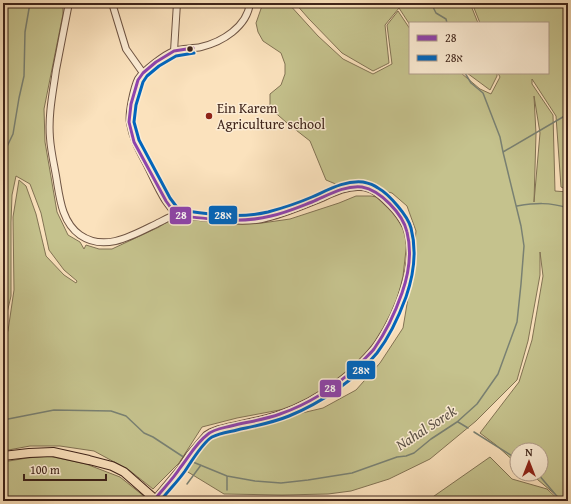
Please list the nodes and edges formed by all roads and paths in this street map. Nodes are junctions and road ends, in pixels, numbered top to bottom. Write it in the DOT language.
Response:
graph roads {
  1 [pos="67,3"];
  2 [pos="112,3"];
  3 [pos="177,3"];
  4 [pos="250,3"];
  5 [pos="174,51"];
  6 [pos="144,72"];
  7 [pos="176,215"];
  8 [pos="3,456"];
  9 [pos="156,500"];
  1 -- 7 [label="street"];
  2 -- 6 [label="street"];
  3 -- 5 [label="street"];
  4 -- 5 [label="street"];
  5 -- 6 [label="street"];
  6 -- 7 [label="street"];
  7 -- 9 [label="street"];
  8 -- 9 [label="main road"];
}
